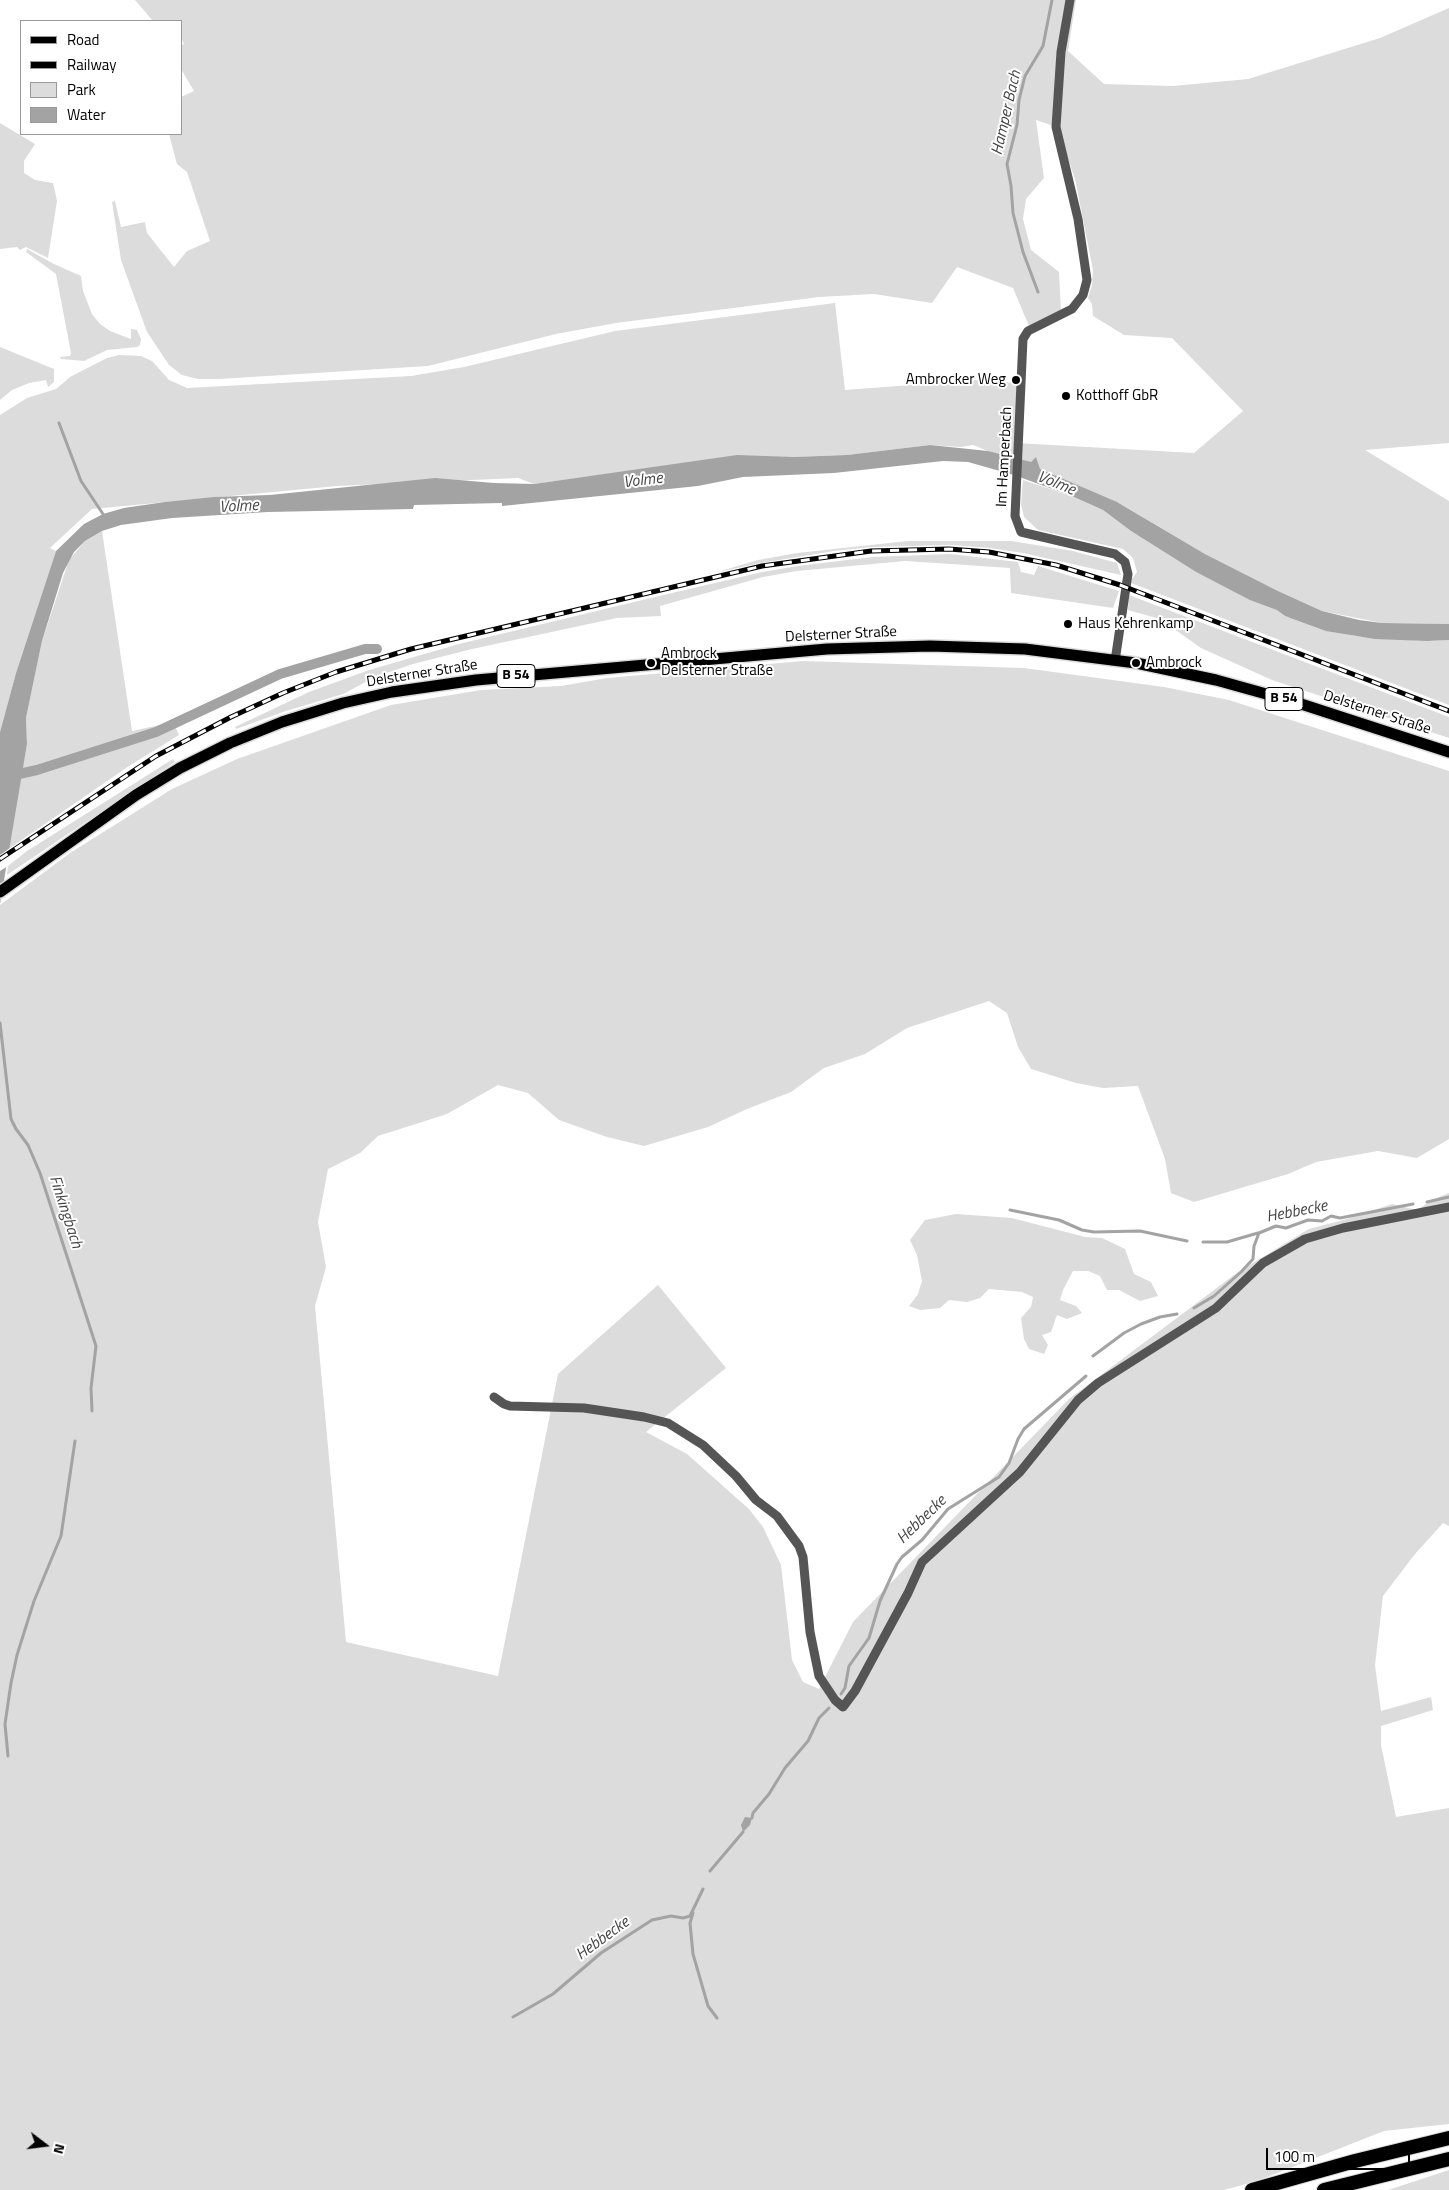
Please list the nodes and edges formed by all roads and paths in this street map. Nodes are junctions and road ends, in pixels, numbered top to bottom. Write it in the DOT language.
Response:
graph roads {
  1 [pos="1070,0"];
  2 [pos="1115,661"];
  3 [pos="1449,752"];
  4 [pos="2,890"];
  5 [pos="1449,1207"];
  6 [pos="494,1397"];
  7 [pos="1449,2138"];
  8 [pos="1449,2159"];
  9 [pos="1252,2190"];
  10 [pos="1324,2190"];
  1 -- 2 [label="street, Im Hamperbach"];
  2 -- 3 [label="main road, Delsterner Straße / B 54"];
  2 -- 4 [label="main road, Delsterner Straße / B 54"];
  5 -- 6 [label="street"];
  7 -- 9 [label="highway"];
  8 -- 10 [label="highway"];
}
